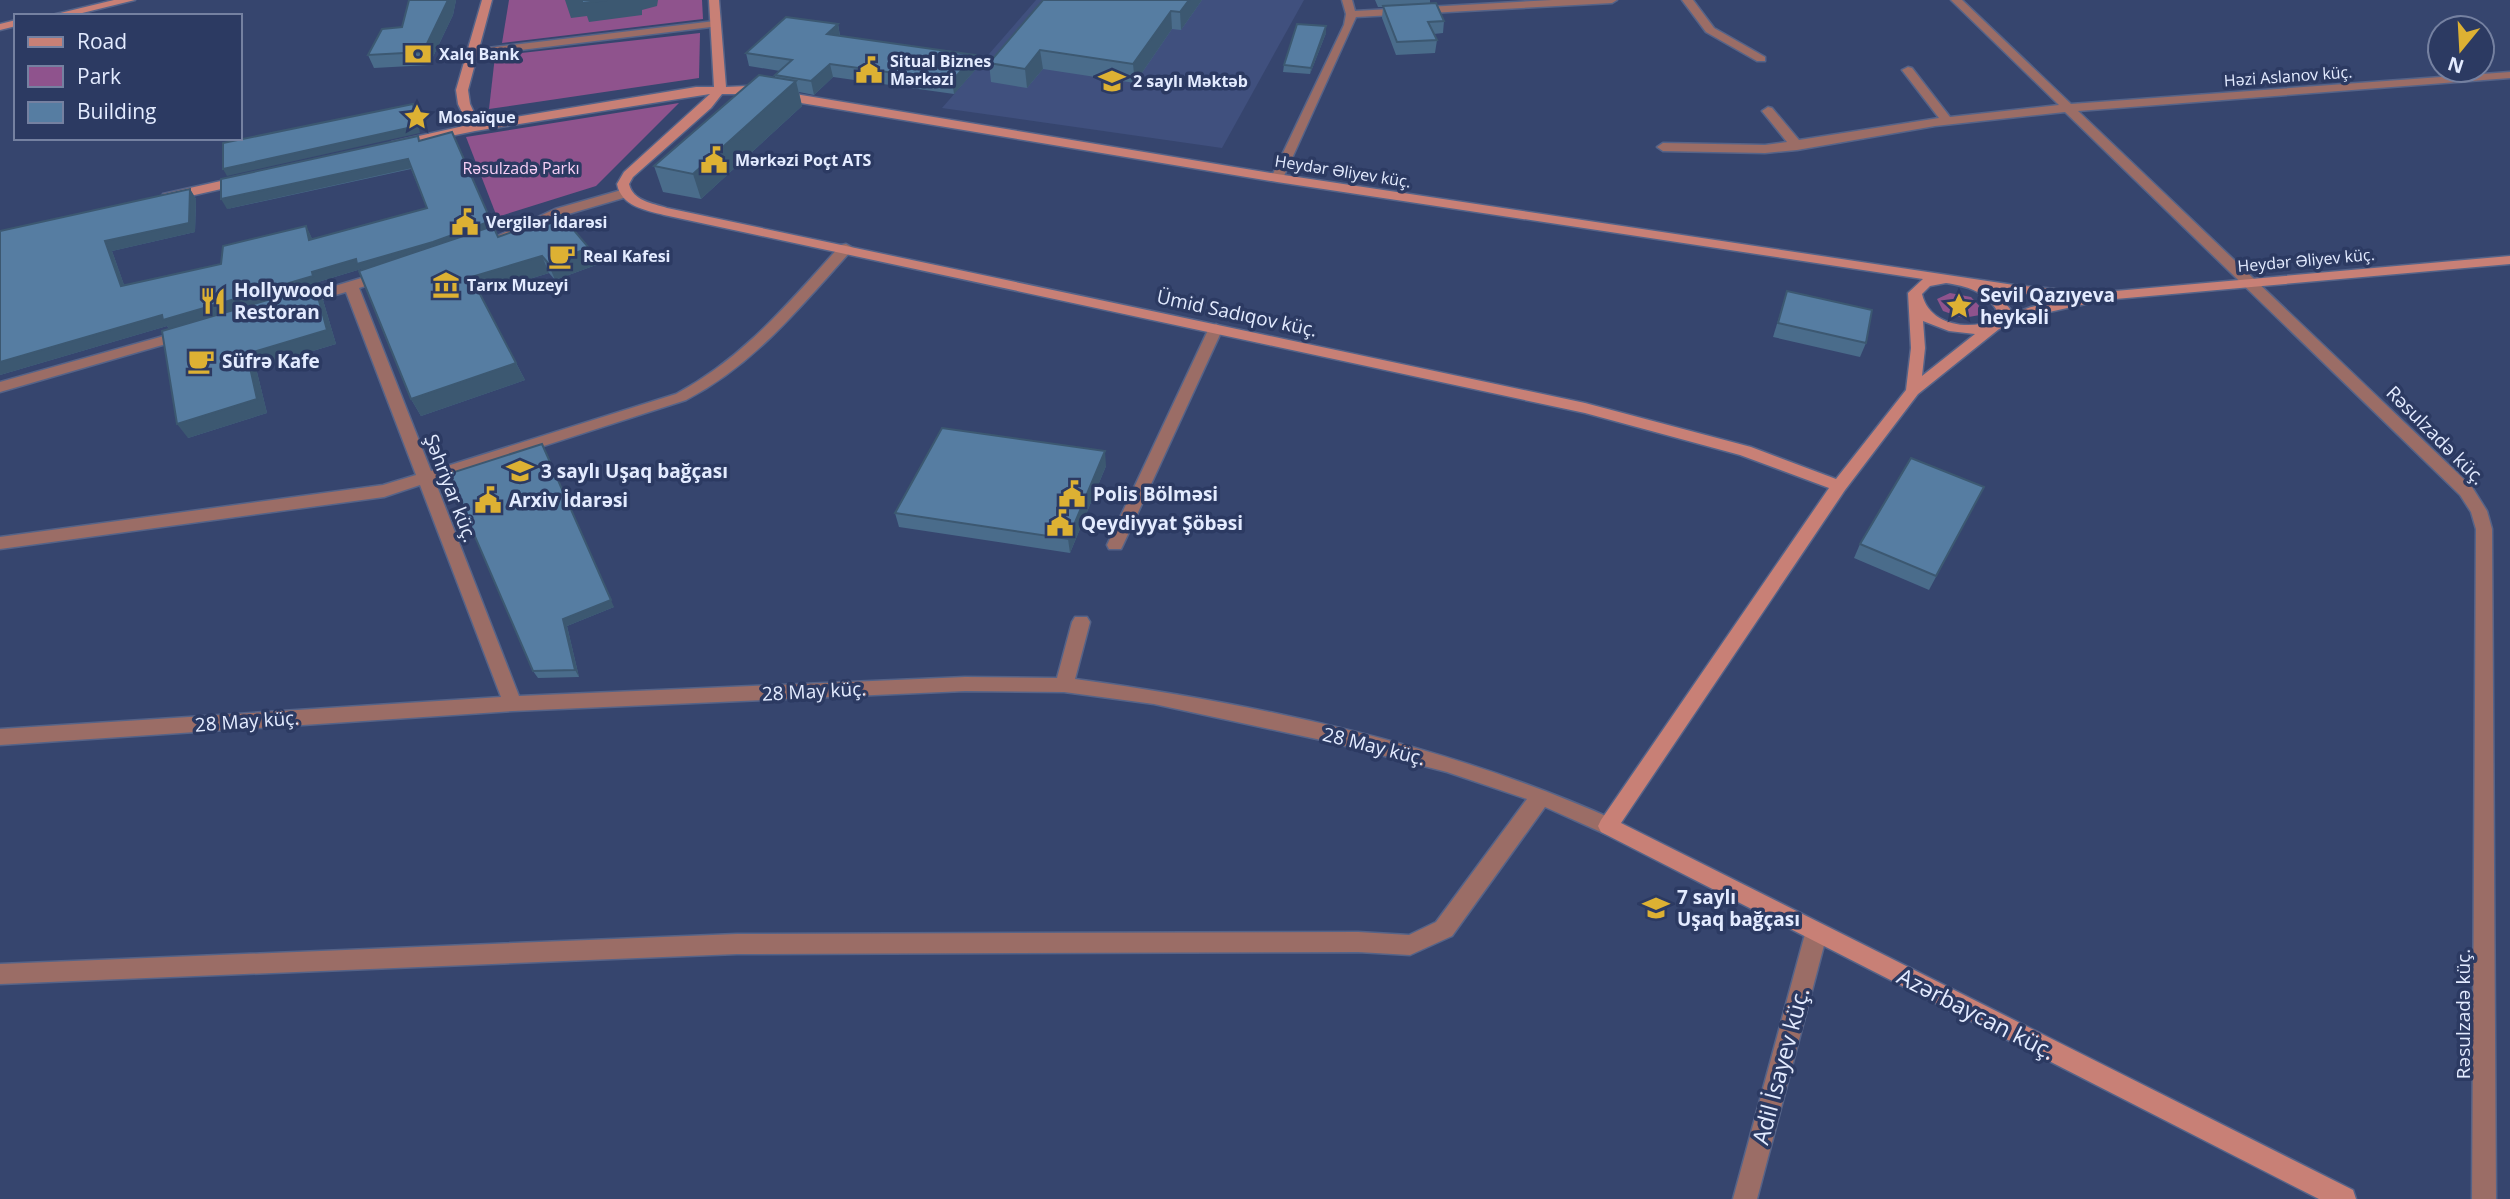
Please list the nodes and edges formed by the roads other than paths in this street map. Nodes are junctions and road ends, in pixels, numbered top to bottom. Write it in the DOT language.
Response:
graph roads {
  1 [pos="130,0"];
  2 [pos="487,0"];
  3 [pos="714,0"];
  4 [pos="1347,0"];
  5 [pos="1612,0"];
  6 [pos="1687,0"];
  7 [pos="1956,0"];
  8 [pos="63,14"];
  9 [pos="1351,14"];
  10 [pos="715,24"];
  11 [pos="471,53"];
  12 [pos="1761,60"];
  13 [pos="1909,71"];
  14 [pos="2510,75"];
  15 [pos="720,89"];
  16 [pos="2069,108"];
  17 [pos="1768,111"];
  18 [pos="1947,121"];
  19 [pos="475,127"];
  20 [pos="1797,146"];
  21 [pos="1663,147"];
  22 [pos="381,148"];
  23 [pos="259,176"];
  24 [pos="1277,178"];
  25 [pos="625,193"];
  26 [pos="150,201"];
  27 [pos="487,243"];
  28 [pos="846,248"];
  29 [pos="2510,260"];
  30 [pos="400,271"];
  31 [pos="1963,282"];
  32 [pos="2251,282"];
  33 [pos="351,286"];
  34 [pos="2104,296"];
  35 [pos="1914,300"];
  36 [pos="286,305"];
  37 [pos="1994,326"];
  38 [pos="1216,328"];
  39 [pos="195,331"];
  40 [pos="0,387"];
  41 [pos="1913,391"];
  42 [pos="425,480"];
  43 [pos="1839,486"];
  44 [pos="0,543"];
  45 [pos="1115,545"];
  46 [pos="1081,622"];
  47 [pos="1064,685"];
  48 [pos="513,704"];
  49 [pos="0,737"];
  50 [pos="1541,796"];
  51 [pos="1608,826"];
  52 [pos="1816,934"];
  53 [pos="0,974"];
  54 [pos="1745,1199"];
  55 [pos="2344,1199"];
  56 [pos="2484,1199"];
  1 -- 8 [label="main road"];
  2 -- 11 [label="main road"];
  3 -- 10 [label="main road"];
  4 -- 9 [label="street"];
  5 -- 9 [label="street"];
  6 -- 12 [label="street"];
  7 -- 16 [label="street, Rəsulzadə küç."];
  9 -- 24 [label="street"];
  10 -- 11 [label="street"];
  10 -- 15 [label="main road"];
  11 -- 19 [label="main road"];
  13 -- 18 [label="street"];
  14 -- 16 [label="street, Həzi Aslanov küç."];
  15 -- 19 [label="main road, Heydər Əliyev küç."];
  15 -- 24 [label="main road, Heydər Əliyev küç."];
  15 -- 25 [label="main road"];
  16 -- 18 [label="street, Həzi Aslanov küç."];
  16 -- 32 [label="street, Rəsulzadə küç."];
  17 -- 20 [label="street"];
  18 -- 20 [label="street, Həzi Aslanov küç."];
  19 -- 22 [label="main road, Heydər Əliyev küç."];
  20 -- 21 [label="street, Həzi Aslanov küç."];
  23 -- 26 [label="main road"];
  24 -- 31 [label="main road, Heydər Əliyev küç."];
  25 -- 27 [label="street"];
  25 -- 28 [label="main road, Ümid Sadıqov küç."];
  28 -- 38 [label="main road, Ümid Sadıqov küç."];
  28 -- 42 [label="street"];
  29 -- 32 [label="main road, Heydər Əliyev küç."];
  30 -- 33 [label="street"];
  31 -- 34 [label="main road"];
  31 -- 35 [label="main road"];
  31 -- 37 [label="main road"];
  32 -- 34 [label="main road, Heydər Əliyev küç."];
  32 -- 56 [label="street, Rəsulzadə küç."];
  33 -- 36 [label="street"];
  33 -- 42 [label="street, Şəhriyar küç."];
  34 -- 37 [label="main road"];
  35 -- 37 [label="main road"];
  35 -- 41 [label="main road"];
  37 -- 41 [label="main road"];
  38 -- 43 [label="main road, Ümid Sadıqov küç."];
  38 -- 45 [label="street"];
  39 -- 40 [label="street"];
  41 -- 43 [label="main road"];
  42 -- 44 [label="street"];
  42 -- 48 [label="street, Şəhriyar küç."];
  43 -- 51 [label="main road"];
  46 -- 47 [label="street"];
  47 -- 48 [label="street, 28 May küç."];
  47 -- 50 [label="street, 28 May küç."];
  48 -- 49 [label="street, 28 May küç."];
  50 -- 51 [label="street, 28 May küç."];
  50 -- 53 [label="street"];
  51 -- 52 [label="main road, Azərbaycan küç."];
  52 -- 54 [label="street, Adil İsayev küç."];
  52 -- 55 [label="main road, Azərbaycan küç."];
}
